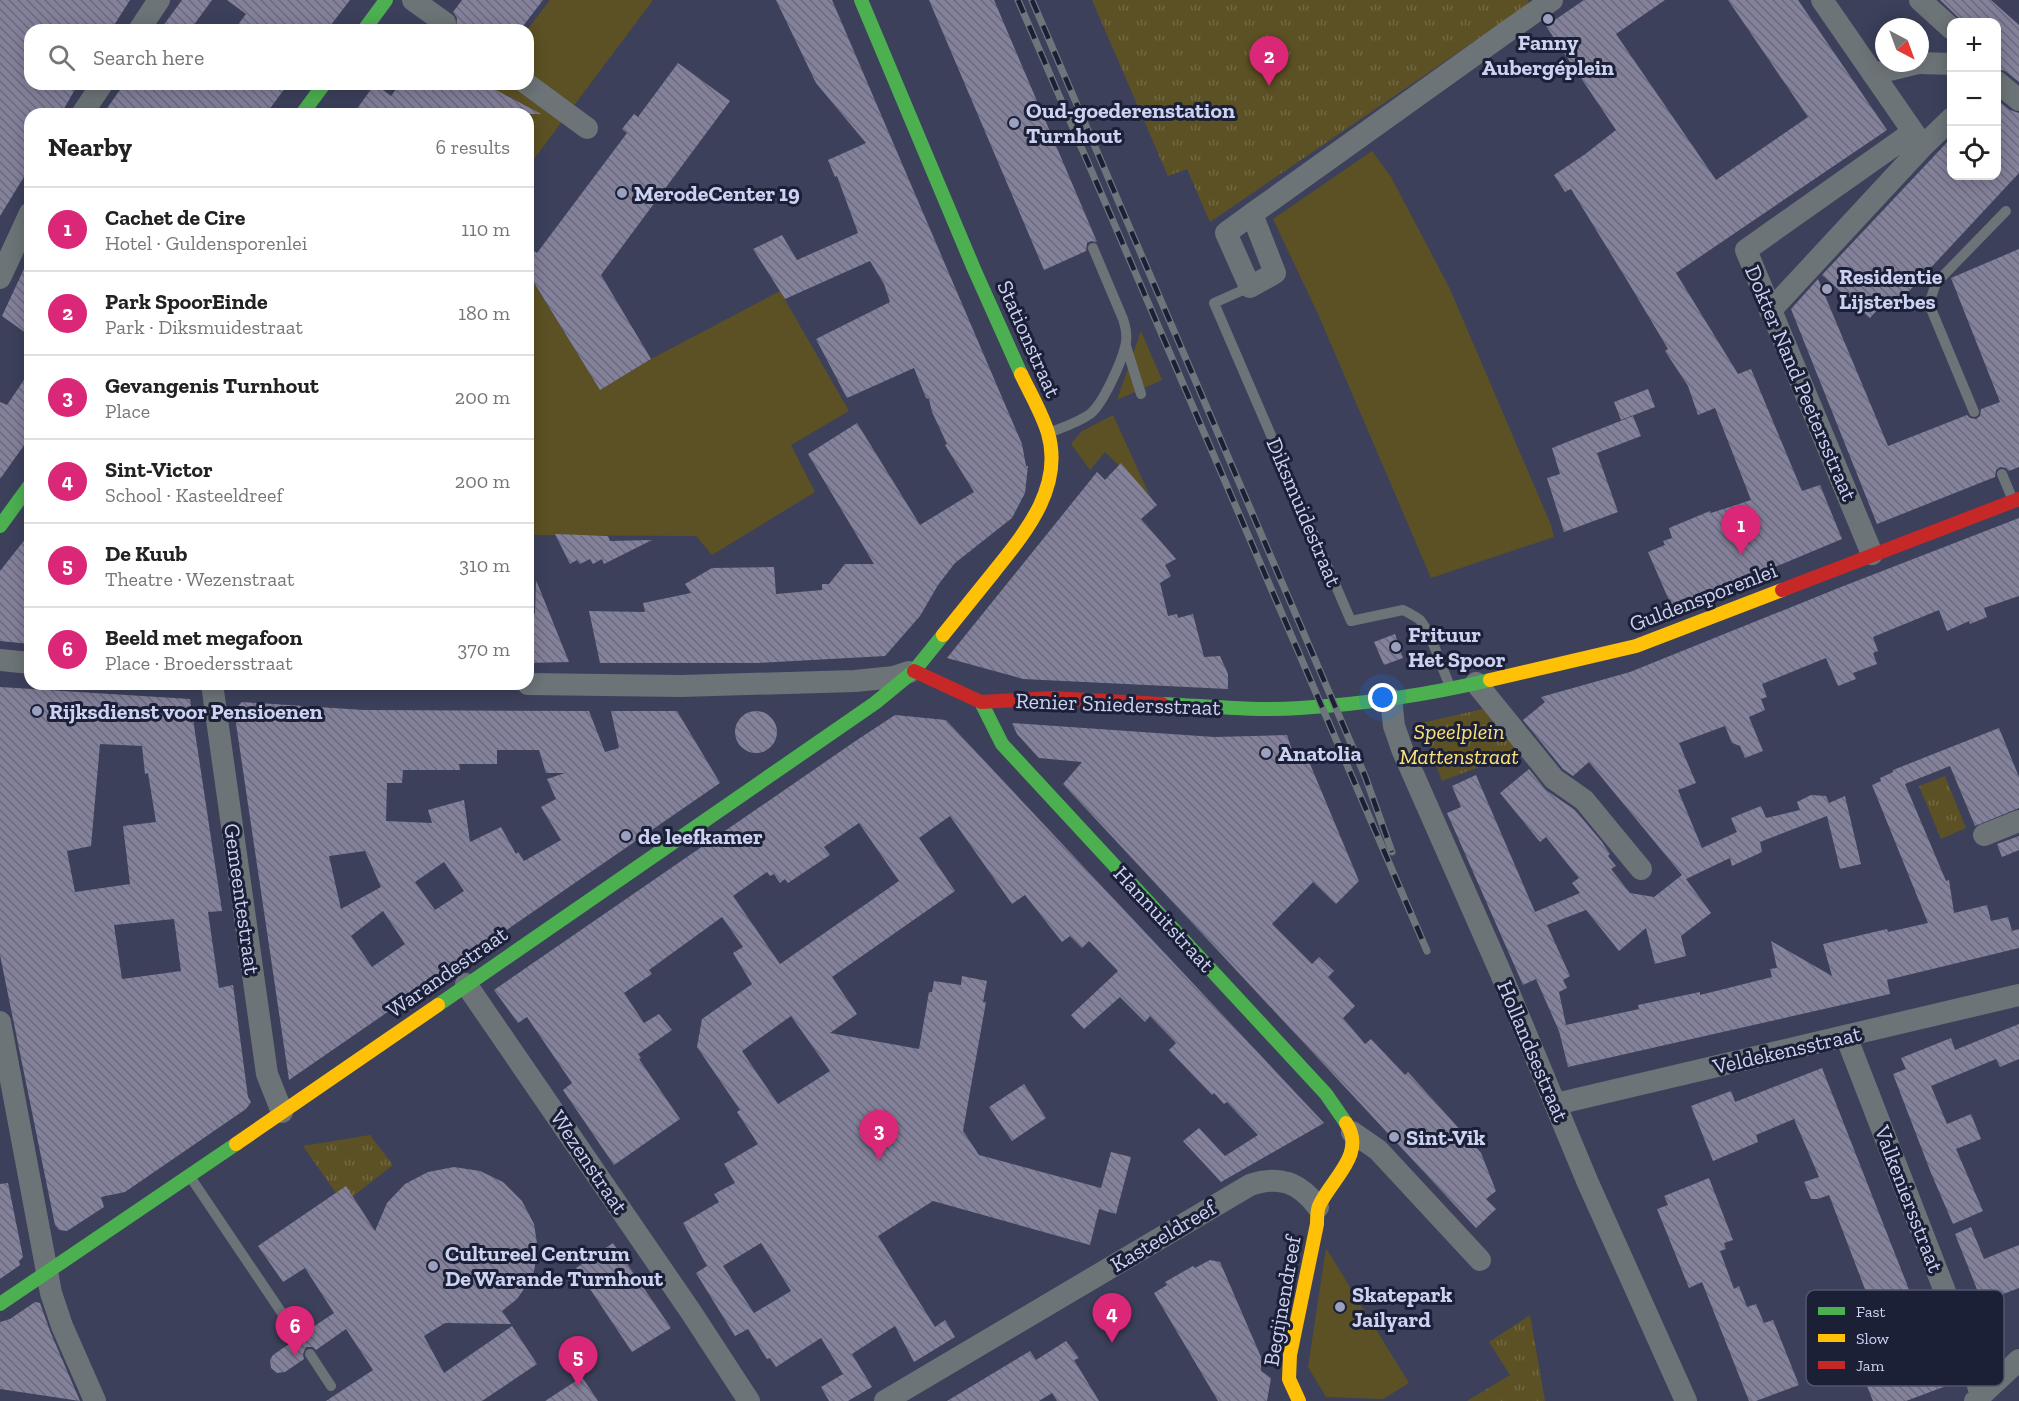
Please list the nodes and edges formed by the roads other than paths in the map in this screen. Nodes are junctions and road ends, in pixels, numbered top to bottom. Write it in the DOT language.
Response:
graph roads {
  1 [pos="159,0"];
  2 [pos="386,0"];
  3 [pos="413,0"];
  4 [pos="861,0"];
  5 [pos="1552,0"];
  6 [pos="1822,0"];
  7 [pos="1920,0"];
  8 [pos="445,23"];
  9 [pos="143,24"];
  10 [pos="368,24"];
  11 [pos="1947,24"];
  12 [pos="1929,63"];
  13 [pos="1947,63"];
  14 [pos="1881,72"];
  15 [pos="1873,74"];
  16 [pos="2001,85"];
  17 [pos="534,89"];
  18 [pos="98,90"];
  19 [pos="320,90"];
  20 [pos="2019,100"];
  21 [pos="86,108"];
  22 [pos="306,108"];
  23 [pos="1947,121"];
  24 [pos="587,128"];
  25 [pos="1918,139"];
  26 [pos="2006,211"];
  27 [pos="1252,214"];
  28 [pos="24,221"];
  29 [pos="8,243"];
  30 [pos="1094,248"];
  31 [pos="0,278"];
  32 [pos="1250,287"];
  33 [pos="1770,311"];
  34 [pos="1126,346"];
  35 [pos="1141,394"];
  36 [pos="1974,412"];
  37 [pos="1048,433"];
  38 [pos="2001,474"];
  39 [pos="24,493"];
  40 [pos="2016,500"];
  41 [pos="0,526"];
  42 [pos="1872,554"];
  43 [pos="0,660"];
  44 [pos="24,662"];
  45 [pos="914,671"];
  46 [pos="534,684"];
  47 [pos="1476,684"];
  48 [pos="213,690"];
  49 [pos="1451,690"];
  50 [pos="1391,699"];
  51 [pos="981,702"];
  52 [pos="2019,821"];
  53 [pos="1984,835"];
  54 [pos="1641,869"];
  55 [pos="466,984"];
  56 [pos="2019,995"];
  57 [pos="0,1023"];
  58 [pos="1846,1036"];
  59 [pos="1556,1104"];
  60 [pos="282,1112"];
  61 [pos="1352,1132"];
  62 [pos="190,1176"];
  63 [pos="1318,1207"];
  64 [pos="1480,1260"];
  65 [pos="48,1273"];
  66 [pos="1944,1290"];
  67 [pos="0,1304"];
  68 [pos="298,1337"];
  69 [pos="310,1354"];
  70 [pos="2019,1360"];
  71 [pos="2004,1374"];
  72 [pos="331,1386"];
  73 [pos="1992,1386"];
  74 [pos="1978,1399"];
  75 [pos="95,1401"];
  76 [pos="749,1401"];
  77 [pos="885,1401"];
  78 [pos="1299,1401"];
  79 [pos="1686,1401"];
  1 -- 9 [label="street"];
  2 -- 10 [label="street"];
  3 -- 8 [label="street"];
  4 -- 37 [label="street, Stationstraat"];
  5 -- 27 [label="street"];
  6 -- 15 [label="street"];
  7 -- 11 [label="street"];
  12 -- 13 [label="street"];
  14 -- 15 [label="street"];
  15 -- 25 [label="street"];
  16 -- 20 [label="street"];
  17 -- 24 [label="street"];
  18 -- 21 [label="street"];
  19 -- 22 [label="street"];
  23 -- 25 [label="street"];
  25 -- 33 [label="street"];
  25 -- 33 [label="street, Dokter Nand Peetersstraat"];
  26 -- 36 [label="lane"];
  27 -- 32 [label="street"];
  27 -- 32 [label="street, Diksmuidestraat"];
  28 -- 29 [label="street"];
  29 -- 31 [label="street"];
  30 -- 34 [label="lane"];
  32 -- 49 [label="lane, Diksmuidestraat"];
  33 -- 42 [label="street, Dokter Nand Peetersstraat"];
  34 -- 35 [label="lane"];
  34 -- 37 [label="lane"];
  37 -- 45 [label="street, Stationstraat"];
  38 -- 40 [label="lane"];
  39 -- 41 [label="street"];
  40 -- 42 [label="street, Guldensporenlei"];
  42 -- 47 [label="street, Guldensporenlei"];
  43 -- 44 [label="street"];
  45 -- 46 [label="street"];
  45 -- 51 [label="street, Renier Sniedersstraat"];
  45 -- 55 [label="street, Warandestraat"];
  47 -- 49 [label="street, Guldensporenlei"];
  47 -- 54 [label="street"];
  48 -- 60 [label="street, Gemeentestraat"];
  49 -- 50 [label="street, Guldensporenlei"];
  50 -- 51 [label="street, Renier Sniedersstraat"];
  50 -- 59 [label="street, Hollandsestraat"];
  51 -- 61 [label="street, Hannuitstraat"];
  52 -- 53 [label="street"];
  55 -- 60 [label="street, Warandestraat"];
  55 -- 76 [label="street, Wezenstraat"];
  56 -- 58 [label="street, Veldekensstraat"];
  57 -- 65 [label="street"];
  58 -- 59 [label="street, Veldekensstraat"];
  58 -- 66 [label="street, Valkeniersstraat"];
  59 -- 79 [label="street, Hollandsestraat"];
  60 -- 62 [label="street, Warandestraat"];
  61 -- 63 [label="street"];
  61 -- 64 [label="street, Hannuitstraat"];
  62 -- 65 [label="street, Warandestraat"];
  62 -- 68 [label="lane"];
  63 -- 77 [label="street, Kasteeldreef"];
  63 -- 78 [label="street, Begijnendreef"];
  65 -- 67 [label="street, Warandestraat"];
  65 -- 75 [label="street"];
  69 -- 72 [label="lane"];
  70 -- 71 [label="street"];
  73 -- 74 [label="street"];
}
